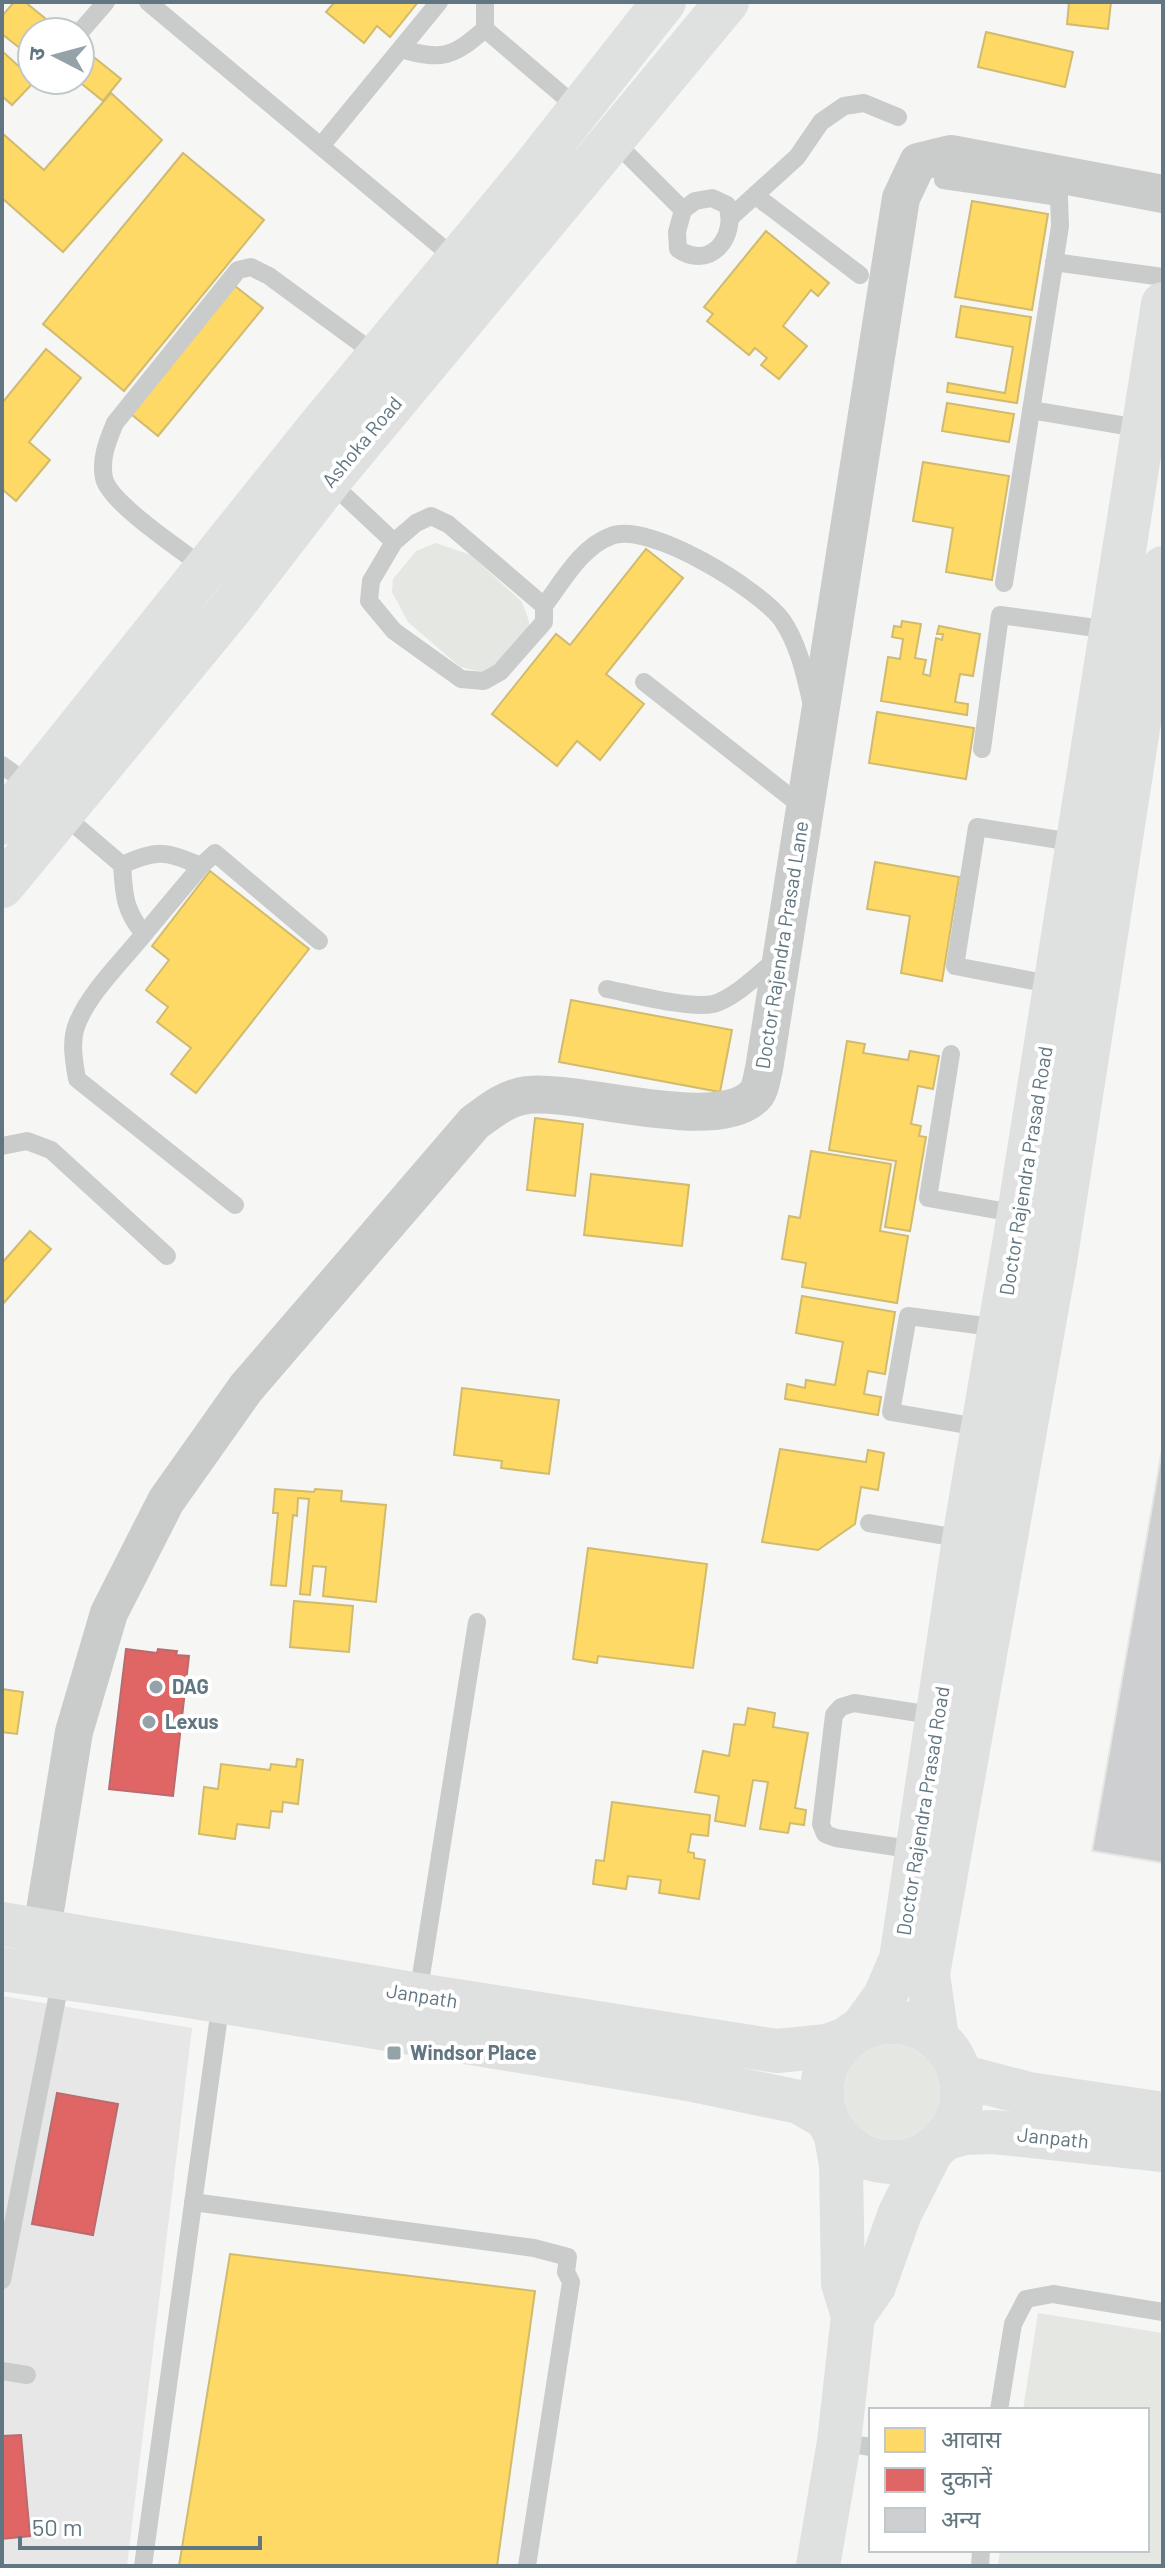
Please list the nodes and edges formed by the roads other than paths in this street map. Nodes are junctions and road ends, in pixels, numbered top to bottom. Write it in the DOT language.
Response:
graph roads {
  1 [pos="148,2"];
  2 [pos="439,2"];
  3 [pos="485,2"];
  4 [pos="664,2"];
  5 [pos="727,2"];
  6 [pos="485,29"];
  7 [pos="401,49"];
  8 [pos="898,117"];
  9 [pos="596,125"];
  10 [pos="321,146"];
  11 [pos="943,180"];
  12 [pos="1163,194"];
  13 [pos="756,196"];
  14 [pos="683,210"];
  15 [pos="731,217"];
  16 [pos="457,260"];
  17 [pos="1054,262"];
  18 [pos="860,275"];
  19 [pos="1163,277"];
  20 [pos="1163,304"];
  21 [pos="378,356"];
  22 [pos="1031,410"];
  23 [pos="1144,429"];
  24 [pos="314,467"];
  25 [pos="394,542"];
  26 [pos="1163,568"];
  27 [pos="206,569"];
  28 [pos="1004,583"];
  29 [pos="544,606"];
  30 [pos="1111,630"];
  31 [pos="644,682"];
  32 [pos="818,727"];
  33 [pos="982,749"];
  34 [pos="32,789"];
  35 [pos="804,808"];
  36 [pos="2,823"];
  37 [pos="1078,843"];
  38 [pos="122,865"];
  39 [pos="201,866"];
  40 [pos="2,886"];
  41 [pos="144,934"];
  42 [pos="319,941"];
  43 [pos="782,955"];
  44 [pos="1055,985"];
  45 [pos="607,989"];
  46 [pos="951,1054"];
  47 [pos="2,1146"];
  48 [pos="235,1205"];
  49 [pos="1019,1214"];
  50 [pos="167,1256"];
  51 [pos="1000,1329"];
  52 [pos="984,1428"];
  53 [pos="869,1523"];
  54 [pos="964,1539"];
  55 [pos="477,1622"];
  56 [pos="938,1716"];
  57 [pos="916,1850"];
  58 [pos="21,1928"];
  59 [pos="33,1974"];
  60 [pos="418,1995"];
  61 [pos="221,2001"];
  62 [pos="853,2034"];
  63 [pos="937,2038"];
  64 [pos="960,2076"];
  65 [pos="1163,2114"];
  66 [pos="830,2126"];
  67 [pos="938,2144"];
  68 [pos="1163,2150"];
  69 [pos="193,2202"];
  70 [pos="2,2280"];
  71 [pos="1163,2312"];
  72 [pos="853,2316"];
  73 [pos="2,2371"];
  74 [pos="27,2375"];
  75 [pos="999,2408"];
  76 [pos="855,2445"];
  77 [pos="143,2566"];
  78 [pos="527,2566"];
  79 [pos="818,2566"];
  1 -- 10 [label="lane"];
  2 -- 7 [label="lane"];
  3 -- 6 [label="lane"];
  4 -- 9 [label="main road, Ashoka Road"];
  5 -- 9 [label="main road, Ashoka Road"];
  6 -- 7 [label="lane"];
  6 -- 9 [label="lane"];
  7 -- 10 [label="lane"];
  8 -- 13 [label="lane"];
  9 -- 14 [label="lane"];
  9 -- 16 [label="main road, Ashoka Road"];
  9 -- 24 [label="main road, Ashoka Road"];
  10 -- 16 [label="lane"];
  11 -- 17 [label="lane"];
  12 -- 32 [label="street, Doctor Rajendra Prasad Lane"];
  13 -- 15 [label="lane"];
  13 -- 18 [label="lane"];
  14 -- 15 [label="lane"];
  14 -- 15 [label="lane"];
  16 -- 21 [label="main road, Ashoka Road"];
  17 -- 19 [label="lane"];
  17 -- 22 [label="lane"];
  20 -- 23 [label="main road, Doctor Rajendra Prasad Road"];
  21 -- 24 [label="main road, Ashoka Road"];
  21 -- 27 [label="lane"];
  22 -- 23 [label="lane"];
  22 -- 28 [label="lane"];
  23 -- 30 [label="main road, Doctor Rajendra Prasad Road"];
  24 -- 25 [label="lane"];
  24 -- 27 [label="main road, Ashoka Road"];
  24 -- 34 [label="main road, Ashoka Road"];
  25 -- 29 [label="lane"];
  25 -- 29 [label="lane"];
  26 -- 63 [label="main road, Doctor Rajendra Prasad Road"];
  27 -- 34 [label="main road, Ashoka Road"];
  29 -- 32 [label="lane"];
  30 -- 33 [label="lane"];
  30 -- 37 [label="main road, Doctor Rajendra Prasad Road"];
  31 -- 35 [label="lane"];
  32 -- 35 [label="street, Doctor Rajendra Prasad Lane"];
  34 -- 36 [label="main road, Ashoka Road"];
  34 -- 38 [label="lane"];
  34 -- 40 [label="main road, Ashoka Road"];
  35 -- 43 [label="street, Doctor Rajendra Prasad Lane"];
  37 -- 44 [label="main road, Doctor Rajendra Prasad Road"];
  37 -- 44 [label="lane"];
  38 -- 39 [label="lane"];
  38 -- 41 [label="lane"];
  39 -- 41 [label="lane"];
  39 -- 42 [label="lane"];
  41 -- 48 [label="lane"];
  43 -- 45 [label="lane"];
  43 -- 58 [label="street, Doctor Rajendra Prasad Lane"];
  44 -- 49 [label="main road, Doctor Rajendra Prasad Road"];
  46 -- 49 [label="lane"];
  47 -- 50 [label="lane"];
  49 -- 51 [label="main road, Doctor Rajendra Prasad Road"];
  51 -- 52 [label="main road, Doctor Rajendra Prasad Road"];
  51 -- 52 [label="lane"];
  52 -- 54 [label="main road, Doctor Rajendra Prasad Road"];
  53 -- 54 [label="lane"];
  54 -- 56 [label="main road, Doctor Rajendra Prasad Road"];
  55 -- 60 [label="lane"];
  56 -- 57 [label="main road, Doctor Rajendra Prasad Road"];
  56 -- 57 [label="lane"];
  57 -- 62 [label="main road, Doctor Rajendra Prasad Road"];
  58 -- 59 [label="street, Doctor Rajendra Prasad Lane"];
  58 -- 60 [label="main road, Janpath"];
  59 -- 61 [label="main road, Janpath"];
  59 -- 70 [label="lane"];
  60 -- 62 [label="main road, Janpath"];
  61 -- 66 [label="main road, Janpath"];
  61 -- 69 [label="lane"];
  62 -- 63 [label="main road"];
  62 -- 66 [label="main road"];
  63 -- 64 [label="main road"];
  64 -- 65 [label="main road, Janpath"];
  64 -- 67 [label="main road"];
  66 -- 67 [label="main road"];
  66 -- 72 [label="main road"];
  67 -- 68 [label="main road, Janpath"];
  67 -- 72 [label="main road"];
  69 -- 77 [label="lane"];
  69 -- 78 [label="lane"];
  71 -- 75 [label="lane"];
  72 -- 76 [label="main road"];
  73 -- 74 [label="lane"];
  76 -- 79 [label="main road"];
}
